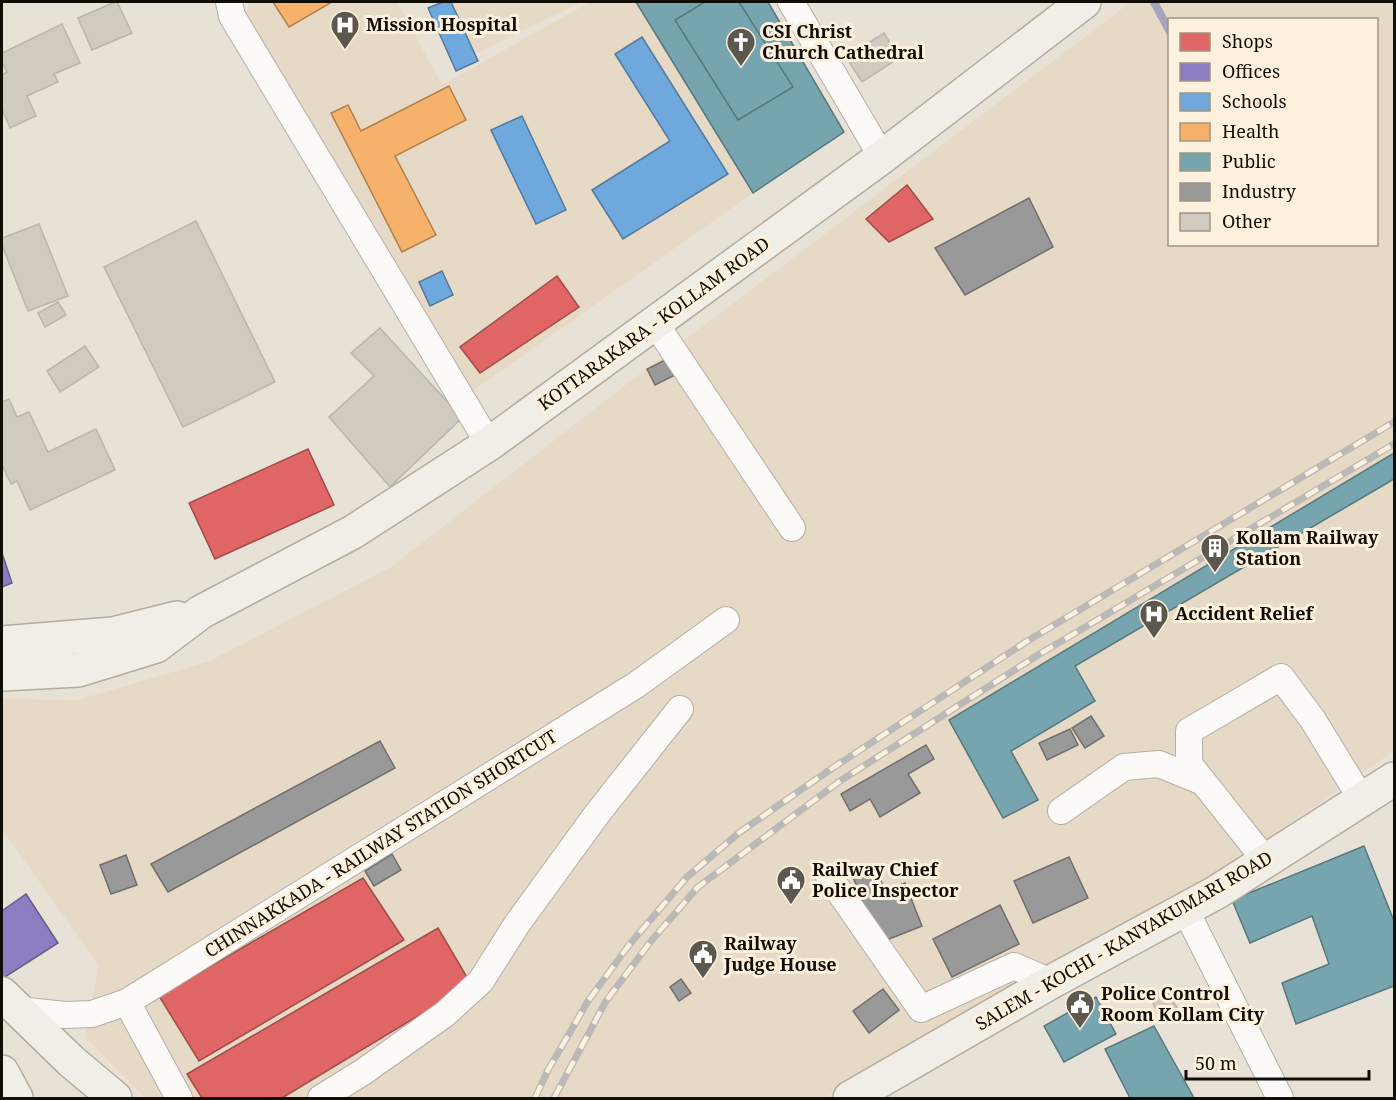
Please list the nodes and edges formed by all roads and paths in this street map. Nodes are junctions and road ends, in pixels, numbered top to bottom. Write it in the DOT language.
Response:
graph roads {
  1 [pos="229,2"];
  2 [pos="791,2"];
  3 [pos="1056,2"];
  4 [pos="1084,2"];
  5 [pos="1015,55"];
  6 [pos="882,157"];
  7 [pos="656,322"];
  8 [pos="489,444"];
  9 [pos="792,528"];
  10 [pos="201,612"];
  11 [pos="726,620"];
  12 [pos="2,643"];
  13 [pos="2,674"];
  14 [pos="680,709"];
  15 [pos="1395,779"];
  16 [pos="1203,783"];
  17 [pos="1362,800"];
  18 [pos="1061,811"];
  19 [pos="1266,861"];
  20 [pos="829,877"];
  21 [pos="1185,909"];
  22 [pos="1051,982"];
  23 [pos="10,1002"];
  24 [pos="127,1002"];
  25 [pos="2,1072"];
  26 [pos="2,1090"];
  27 [pos="8,1098"];
  28 [pos="16,1098"];
  29 [pos="115,1098"];
  30 [pos="179,1098"];
  31 [pos="321,1098"];
  32 [pos="850,1098"];
  33 [pos="1280,1098"];
  1 -- 8 [label="street"];
  2 -- 6 [label="street"];
  3 -- 5 [label="street"];
  4 -- 5 [label="main road, KOTTARAKARA - KOLLAM ROAD"];
  5 -- 6 [label="main road, KOTTARAKARA - KOLLAM ROAD"];
  6 -- 7 [label="main road, KOTTARAKARA - KOLLAM ROAD"];
  7 -- 8 [label="main road, KOTTARAKARA - KOLLAM ROAD"];
  7 -- 9 [label="street"];
  8 -- 10 [label="main road, KOTTARAKARA - KOLLAM ROAD"];
  10 -- 12 [label="main road"];
  10 -- 13 [label="main road"];
  11 -- 24 [label="street, CHINNAKKADA - RAILWAY STATION SHORTCUT"];
  14 -- 31 [label="street"];
  15 -- 17 [label="main road, SALEM - KOCHI - KANYAKUMARI ROAD"];
  16 -- 17 [label="street"];
  16 -- 18 [label="street"];
  16 -- 19 [label="street"];
  17 -- 19 [label="main road, SALEM - KOCHI - KANYAKUMARI ROAD"];
  19 -- 21 [label="main road, SALEM - KOCHI - KANYAKUMARI ROAD"];
  20 -- 22 [label="street"];
  21 -- 22 [label="main road, SALEM - KOCHI - KANYAKUMARI ROAD"];
  21 -- 33 [label="street"];
  22 -- 32 [label="main road, SALEM - KOCHI - KANYAKUMARI ROAD"];
  23 -- 24 [label="street, CHINNAKKADA - RAILWAY STATION SHORTCUT"];
  23 -- 29 [label="main road"];
  24 -- 30 [label="street"];
  25 -- 28 [label="main road"];
  26 -- 27 [label="main road"];
}
